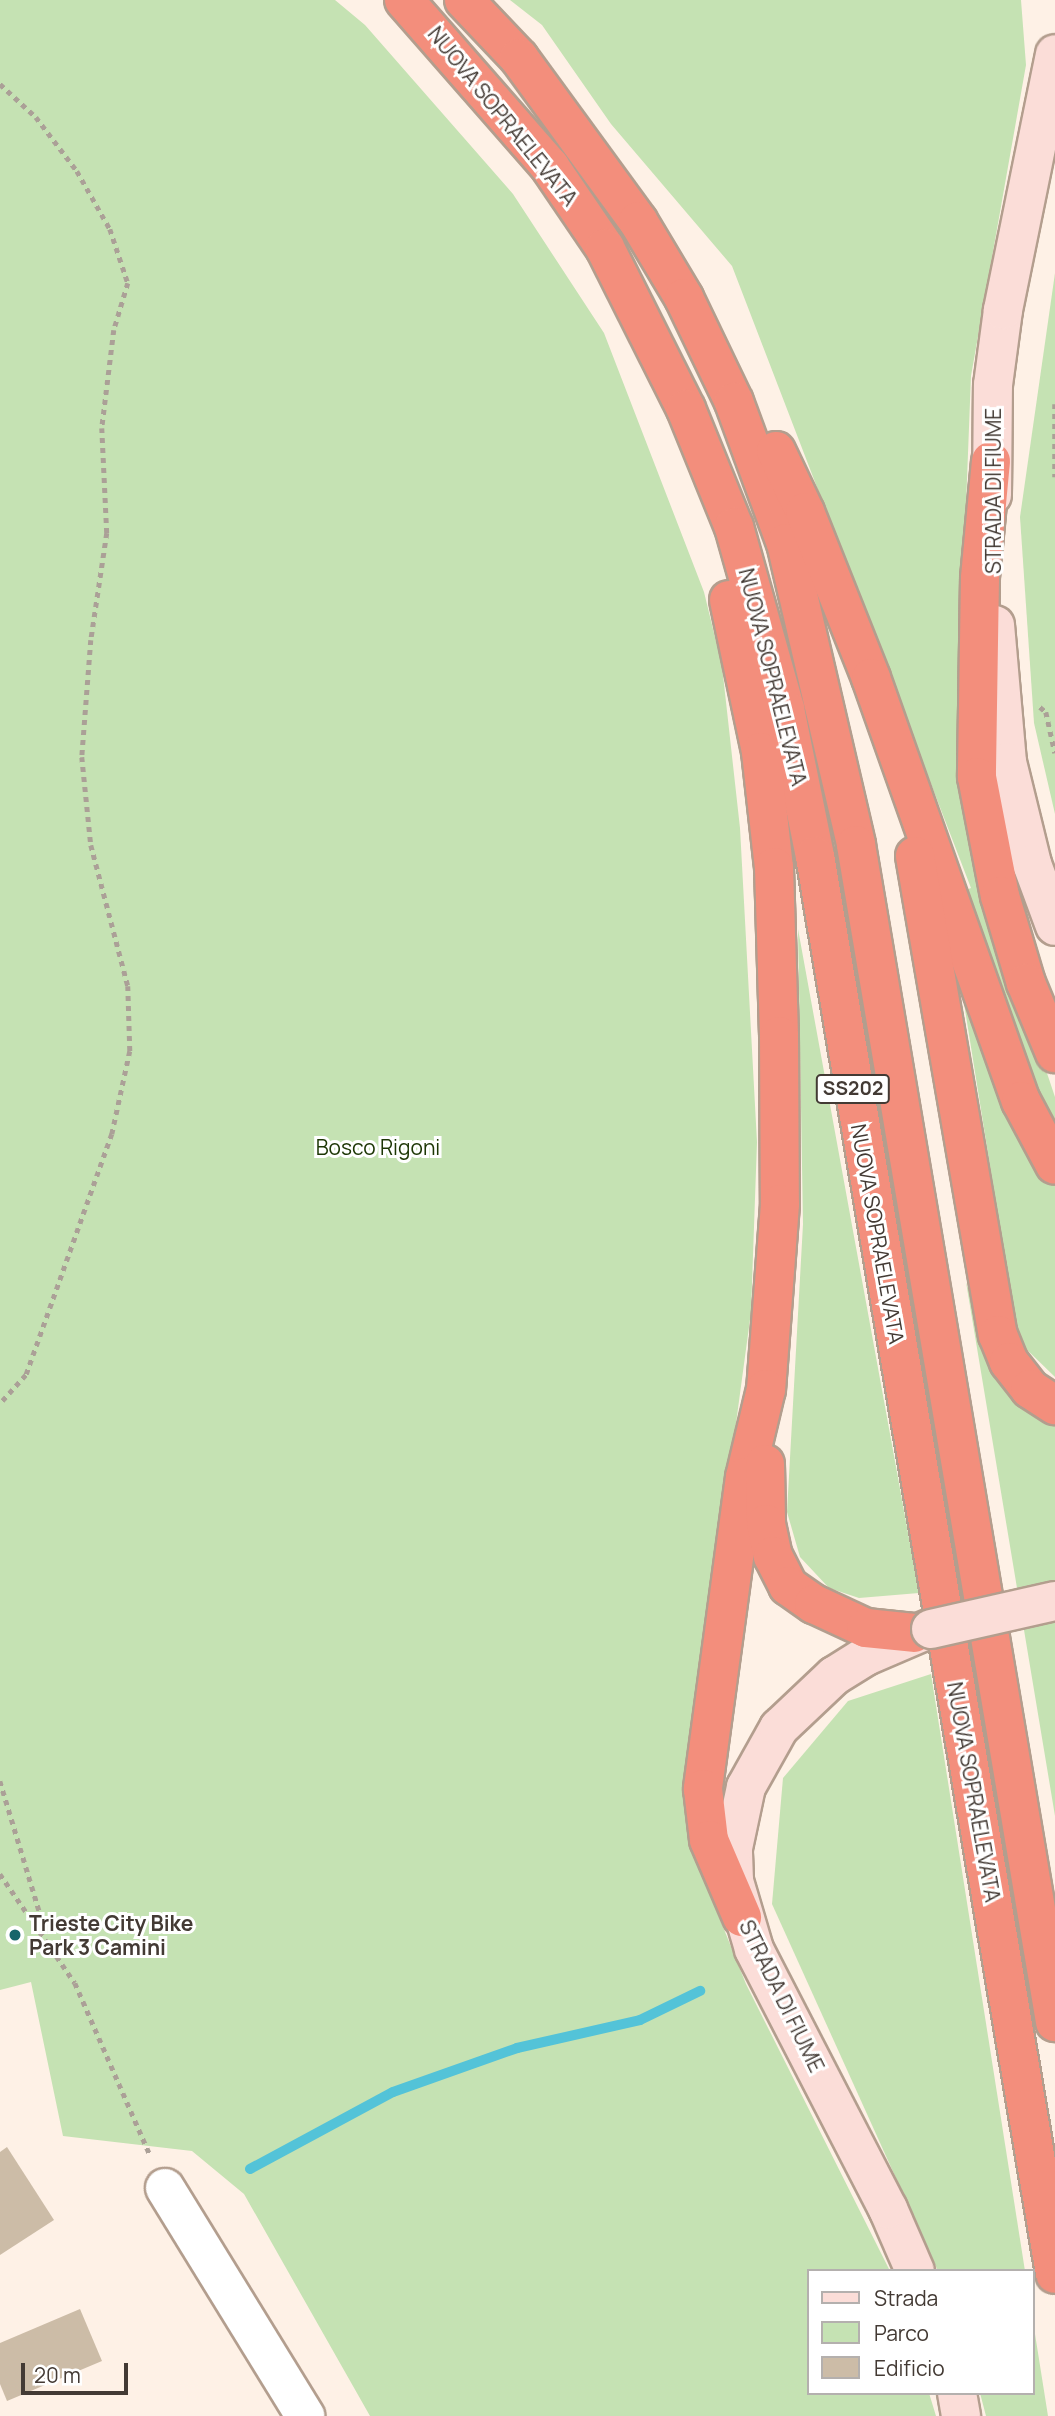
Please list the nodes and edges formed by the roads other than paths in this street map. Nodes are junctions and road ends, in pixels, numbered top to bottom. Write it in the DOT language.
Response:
graph roads {
  1 [pos="404,0"];
  2 [pos="464,0"];
  3 [pos="1055,54"];
  4 [pos="638,220"];
  5 [pos="605,248"];
  6 [pos="991,461"];
  7 [pos="902,769"];
  8 [pos="1055,926"];
  9 [pos="1055,1053"];
  10 [pos="1055,1165"];
  11 [pos="766,1389"];
  12 [pos="1055,1405"];
  13 [pos="1055,1601"];
  14 [pos="922,1631"];
  15 [pos="742,1917"];
  16 [pos="1055,2022"];
  17 [pos="165,2188"];
  18 [pos="914,2269"];
  19 [pos="1055,2274"];
  20 [pos="957,2395"];
  21 [pos="304,2416"];
  22 [pos="961,2416"];
  1 -- 5 [label="highway, NUOVA SOPRAELEVATA / SS202"];
  2 -- 4 [label="highway, NUOVA SOPRAELEVATA / SS202"];
  3 -- 6 [label="main road, STRADA DI FIUME"];
  4 -- 7 [label="highway"];
  4 -- 16 [label="highway, NUOVA SOPRAELEVATA / SS202"];
  5 -- 11 [label="highway"];
  5 -- 19 [label="highway, NUOVA SOPRAELEVATA / SS202"];
  6 -- 8 [label="main road, STRADA DI FIUME"];
  6 -- 9 [label="highway"];
  7 -- 10 [label="highway"];
  7 -- 12 [label="highway"];
  11 -- 14 [label="highway"];
  11 -- 15 [label="highway"];
  13 -- 14 [label="main road, STRADA DI FIUME, bridge"];
  14 -- 15 [label="main road, STRADA DI FIUME"];
  15 -- 18 [label="main road, STRADA DI FIUME"];
  17 -- 21 [label="street"];
  20 -- 22 [label="main road"];
}
